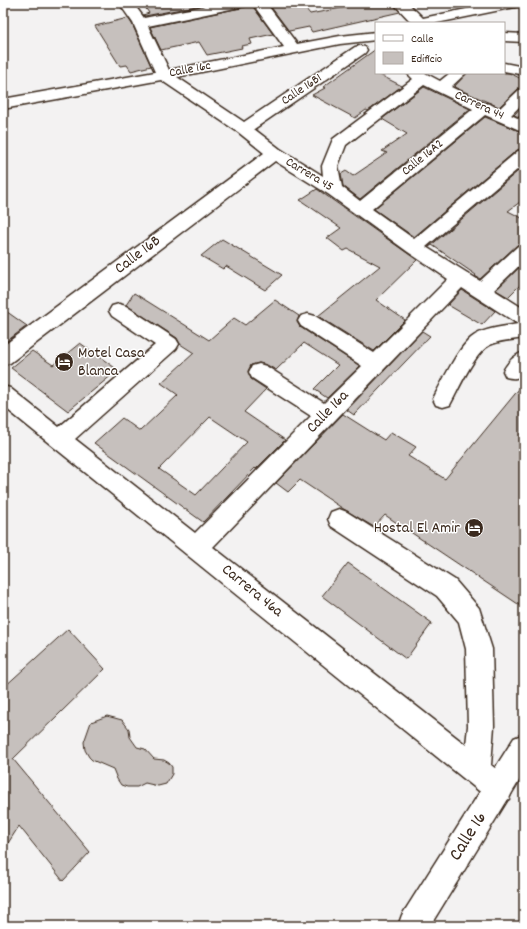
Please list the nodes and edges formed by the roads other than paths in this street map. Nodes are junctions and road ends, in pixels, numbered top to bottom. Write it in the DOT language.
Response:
graph roads {
  1 [pos="126,3"];
  2 [pos="240,3"];
  3 [pos="259,3"];
  4 [pos="400,3"];
  5 [pos="516,3"];
  6 [pos="417,22"];
  7 [pos="423,22"];
  8 [pos="140,23"];
  9 [pos="375,36"];
  10 [pos="505,37"];
  11 [pos="524,38"];
  12 [pos="340,40"];
  13 [pos="293,49"];
  14 [pos="505,67"];
  15 [pos="524,71"];
  16 [pos="458,74"];
  17 [pos="164,75"];
  18 [pos="419,75"];
  19 [pos="441,88"];
  20 [pos="524,93"];
  21 [pos="3,104"];
  22 [pos="485,107"];
  23 [pos="501,116"];
  24 [pos="524,126"];
  25 [pos="244,129"];
  26 [pos="274,153"];
  27 [pos="524,155"];
  28 [pos="334,190"];
  29 [pos="361,209"];
  30 [pos="414,248"];
  31 [pos="524,250"];
  32 [pos="460,278"];
  33 [pos="481,291"];
  34 [pos="120,311"];
  35 [pos="524,318"];
  36 [pos="308,321"];
  37 [pos="524,331"];
  38 [pos="3,357"];
  39 [pos="375,364"];
  40 [pos="259,372"];
  41 [pos="3,394"];
  42 [pos="443,399"];
  43 [pos="326,415"];
  44 [pos="60,439"];
  45 [pos="339,519"];
  46 [pos="197,547"];
  47 [pos="524,748"];
  48 [pos="477,771"];
  49 [pos="499,789"];
  50 [pos="413,926"];
  1 -- 8 [label="main road"];
  2 -- 8 [label="main road"];
  3 -- 13 [label="main road"];
  4 -- 6 [label="main road"];
  5 -- 7 [label="main road"];
  8 -- 17 [label="main road"];
  9 -- 12 [label="main road, Calle 16c"];
  10 -- 11 [label="main road"];
  12 -- 13 [label="main road, Calle 16c"];
  12 -- 25 [label="main road, Calle 16B1"];
  13 -- 17 [label="main road, Calle 16c"];
  14 -- 15 [label="main road"];
  16 -- 19 [label="main road"];
  17 -- 21 [label="main road, Calle 16c"];
  17 -- 25 [label="main road, Carrera 45"];
  18 -- 19 [label="main road, Carrera 44"];
  18 -- 28 [label="main road"];
  19 -- 22 [label="main road, Carrera 44"];
  20 -- 23 [label="main road"];
  22 -- 23 [label="main road, Carrera 44"];
  22 -- 29 [label="main road, Calle 16A2"];
  23 -- 24 [label="main road, Carrera 44"];
  25 -- 26 [label="main road, Carrera 45"];
  26 -- 28 [label="main road, Carrera 45"];
  26 -- 38 [label="main road, Calle 16B"];
  27 -- 30 [label="main road"];
  28 -- 29 [label="main road, Carrera 45"];
  29 -- 30 [label="main road, Carrera 45"];
  30 -- 32 [label="main road, Carrera 45"];
  31 -- 33 [label="main road"];
  32 -- 33 [label="main road, Carrera 45"];
  32 -- 39 [label="main road, Calle 16a"];
  33 -- 35 [label="main road, Carrera 45"];
  34 -- 44 [label="main road"];
  36 -- 39 [label="main road"];
  37 -- 42 [label="main road"];
  39 -- 43 [label="main road, Calle 16a"];
  40 -- 43 [label="main road"];
  41 -- 44 [label="main road, Carrera 46a"];
  43 -- 46 [label="main road, Calle 16a"];
  44 -- 46 [label="main road, Carrera 46a"];
  45 -- 48 [label="main road"];
  46 -- 48 [label="main road, Carrera 46a"];
  47 -- 49 [label="main road, Calle 16"];
  48 -- 49 [label="main road, Carrera 46a"];
  49 -- 50 [label="main road, Calle 16"];
}
